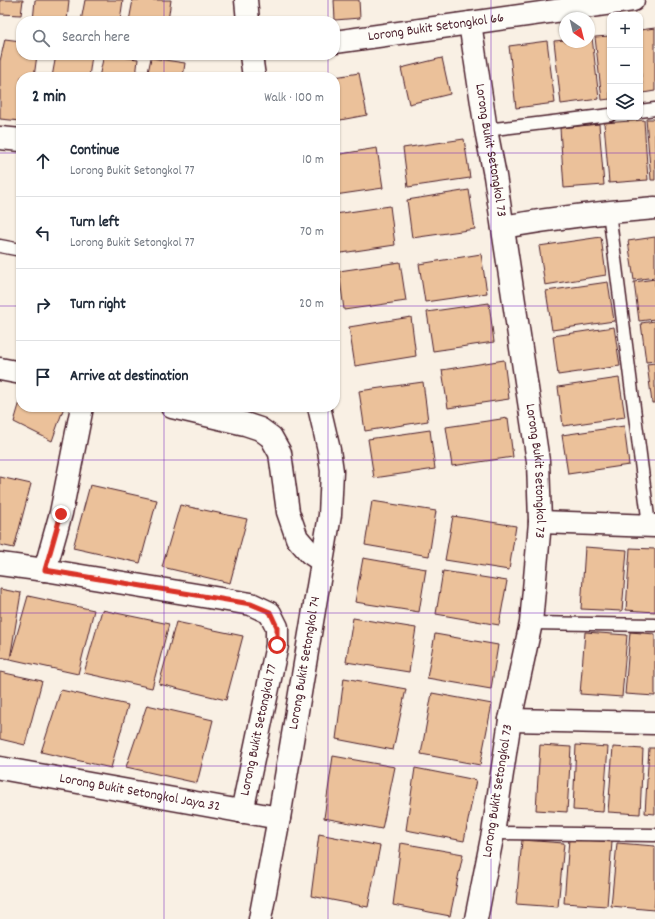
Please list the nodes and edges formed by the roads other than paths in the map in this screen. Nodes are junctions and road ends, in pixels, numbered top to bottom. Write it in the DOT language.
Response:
graph roads {
  1 [pos="246,0"];
  2 [pos="626,0"];
  3 [pos="248,16"];
  4 [pos="470,23"];
  5 [pos="340,41"];
  6 [pos="252,60"];
  7 [pos="253,72"];
  8 [pos="655,109"];
  9 [pos="643,111"];
  10 [pos="607,115"];
  11 [pos="486,130"];
  12 [pos="0,138"];
  13 [pos="16,140"];
  14 [pos="655,208"];
  15 [pos="609,212"];
  16 [pos="503,227"];
  17 [pos="0,246"];
  18 [pos="16,249"];
  19 [pos="0,369"];
  20 [pos="16,373"];
  21 [pos="81,412"];
  22 [pos="193,412"];
  23 [pos="320,412"];
  24 [pos="540,522"];
  25 [pos="652,525"];
  26 [pos="322,561"];
  27 [pos="0,564"];
  28 [pos="45,570"];
  29 [pos="531,623"];
  30 [pos="655,625"];
  31 [pos="510,720"];
  32 [pos="655,724"];
  33 [pos="0,768"];
  34 [pos="242,812"];
  35 [pos="279,818"];
  36 [pos="493,833"];
  37 [pos="655,835"];
  38 [pos="260,919"];
  39 [pos="476,919"];
  1 -- 3 [label="street"];
  2 -- 4 [label="street, Lorong Bukit Setongkol 66"];
  4 -- 5 [label="street, Lorong Bukit Setongkol 66"];
  4 -- 11 [label="street, Lorong Bukit Setongkol 73"];
  6 -- 7 [label="street"];
  8 -- 9 [label="lane"];
  10 -- 11 [label="lane"];
  11 -- 16 [label="street, Lorong Bukit Setongkol 73"];
  12 -- 13 [label="street"];
  14 -- 15 [label="street"];
  15 -- 16 [label="street"];
  15 -- 25 [label="lane"];
  16 -- 24 [label="street, Lorong Bukit Setongkol 73"];
  17 -- 18 [label="lane"];
  19 -- 20 [label="street"];
  21 -- 28 [label="street"];
  22 -- 26 [label="street"];
  23 -- 26 [label="street, Lorong Bukit Setongkol 74"];
  24 -- 25 [label="street"];
  24 -- 29 [label="street, Lorong Bukit Setongkol 73"];
  26 -- 35 [label="street, Lorong Bukit Setongkol 74"];
  27 -- 28 [label="street, Lorong Bukit Setongkol 77"];
  28 -- 34 [label="street, Lorong Bukit Setongkol 77"];
  29 -- 30 [label="lane"];
  29 -- 31 [label="street, Lorong Bukit Setongkol 73"];
  31 -- 32 [label="street"];
  31 -- 36 [label="street, Lorong Bukit Setongkol 73"];
  33 -- 34 [label="street, Lorong Bukit Setongkol Jaya 32"];
  34 -- 35 [label="street, Lorong Bukit Setongkol Jaya 32"];
  35 -- 38 [label="street, Lorong Bukit Setongkol 74"];
  36 -- 37 [label="lane"];
  36 -- 39 [label="street, Lorong Bukit Setongkol 73"];
}
